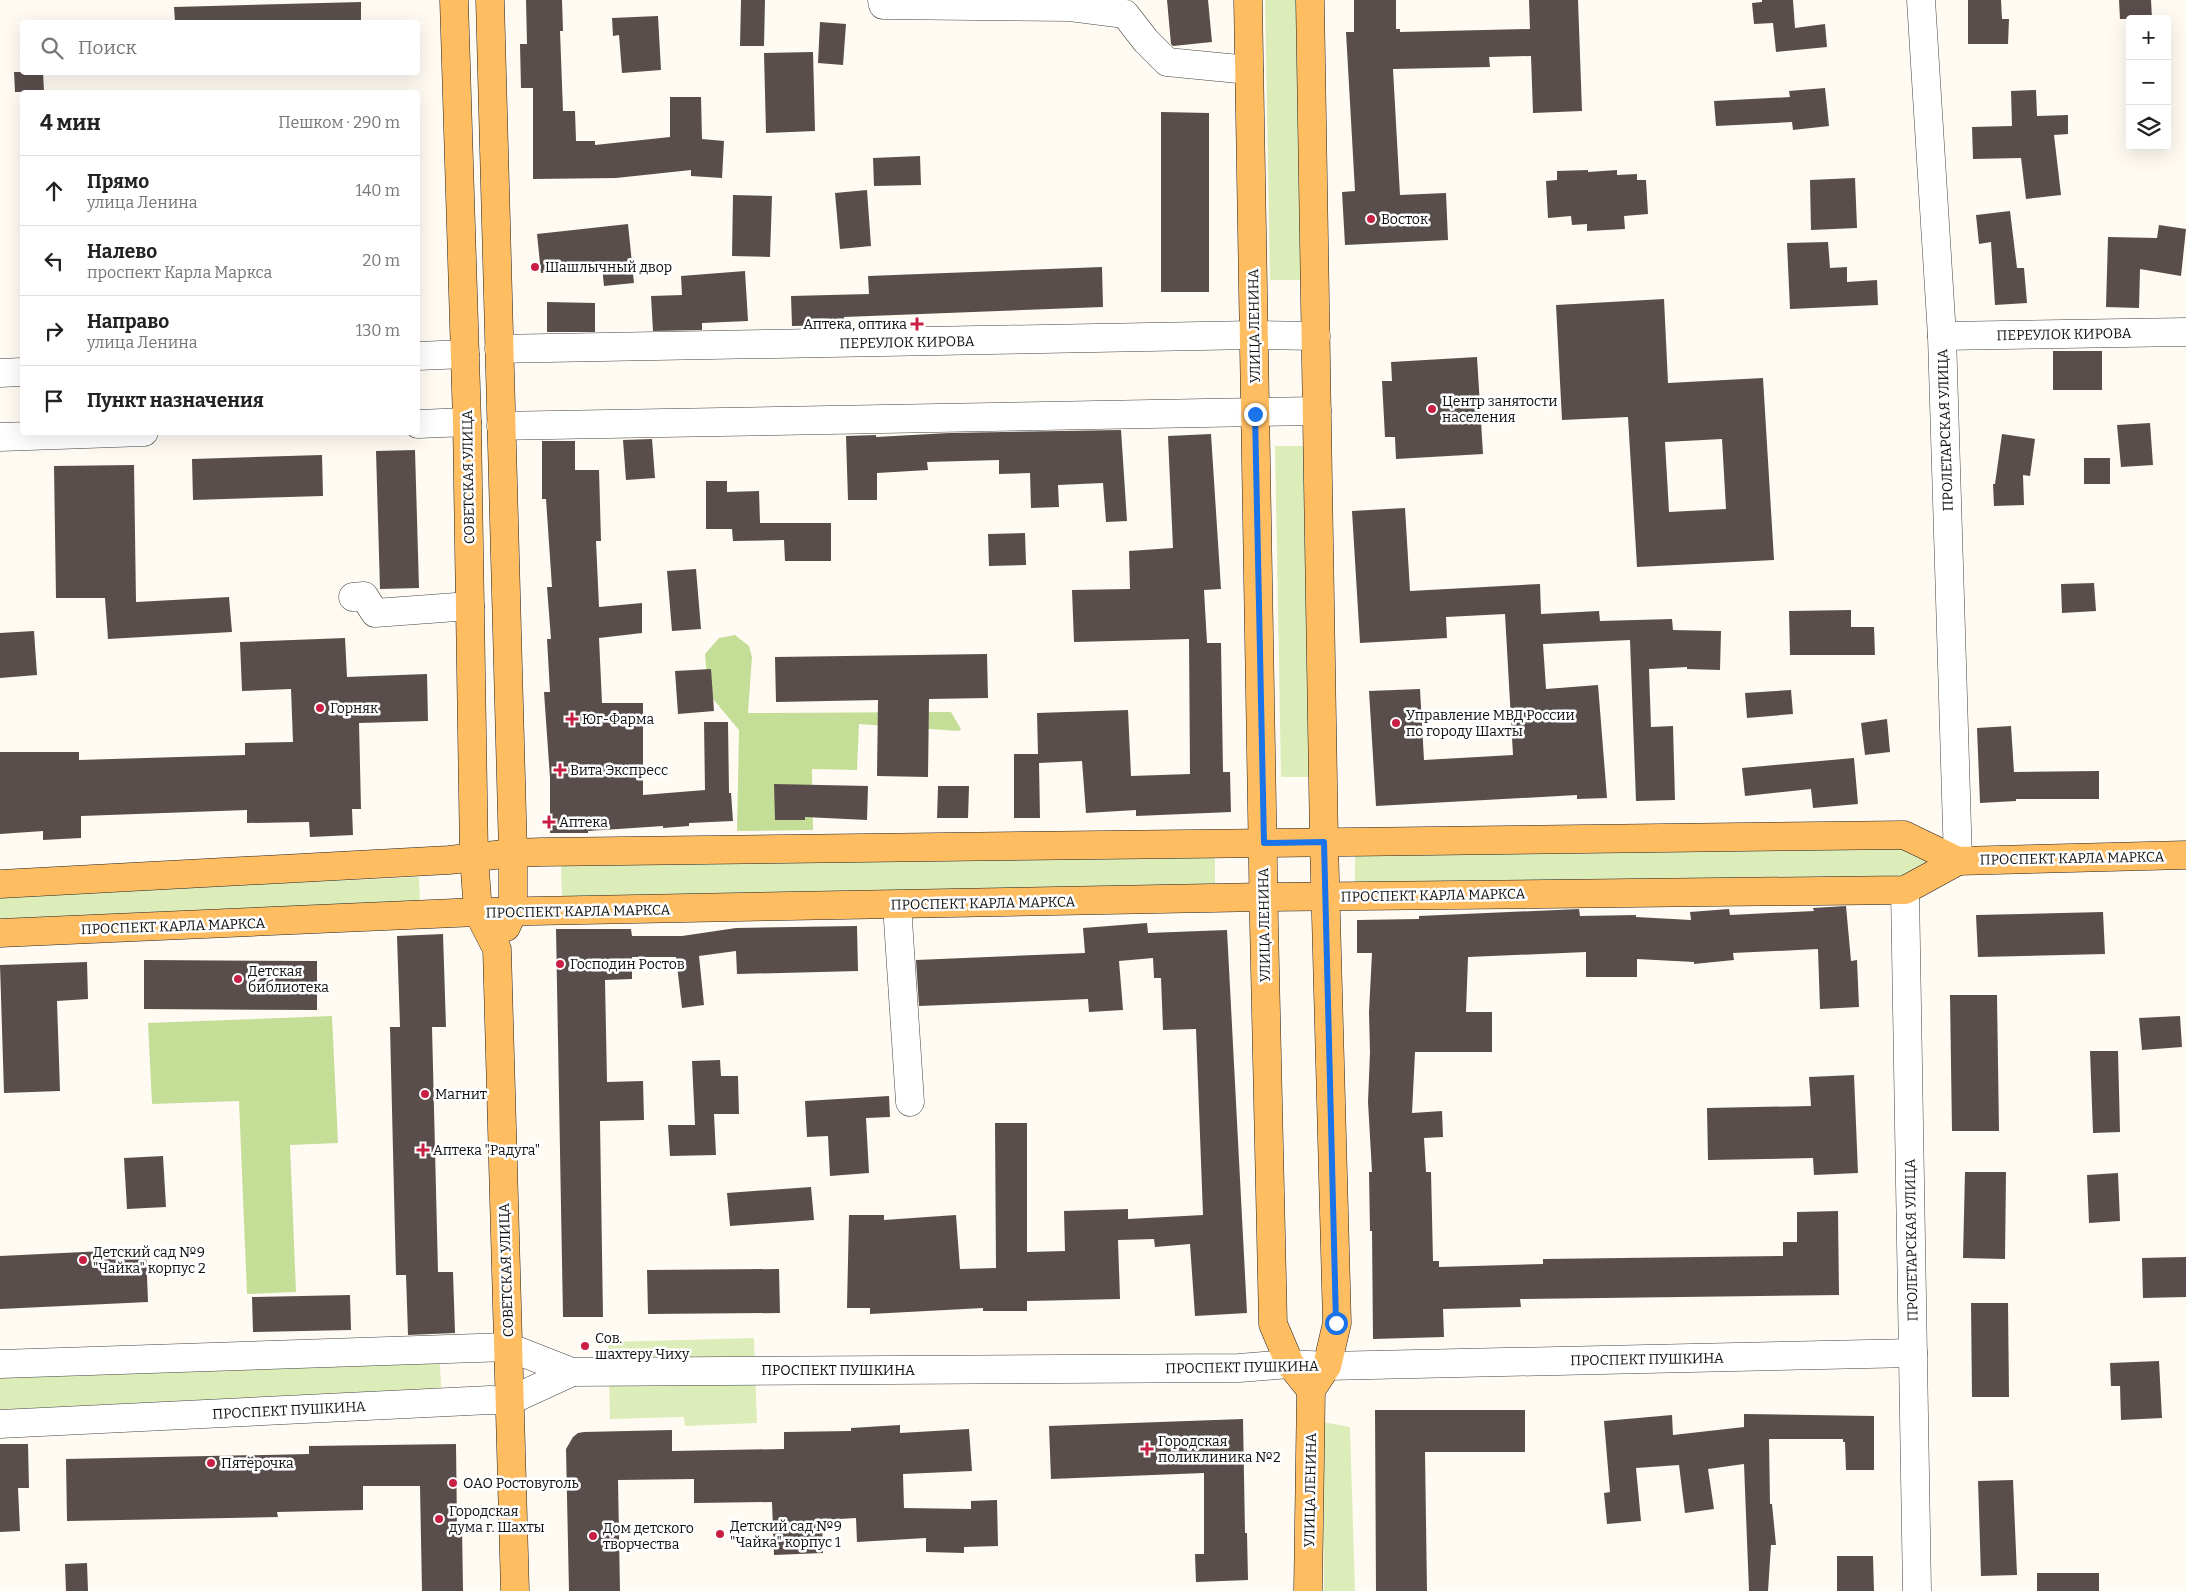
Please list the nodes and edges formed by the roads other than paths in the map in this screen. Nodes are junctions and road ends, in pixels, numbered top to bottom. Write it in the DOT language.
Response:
graph roads {
  1 [pos="454,0"];
  2 [pos="490,0"];
  3 [pos="882,0"];
  4 [pos="1248,0"];
  5 [pos="1310,0"];
  6 [pos="1921,0"];
  7 [pos="1249,70"];
  8 [pos="2186,332"];
  9 [pos="1254,335"];
  10 [pos="1316,336"];
  11 [pos="1942,336"];
  12 [pos="499,349"];
  13 [pos="465,354"];
  14 [pos="420,356"];
  15 [pos="20,372"];
  16 [pos="0,373"];
  17 [pos="1317,411"];
  18 [pos="1255,414"];
  19 [pos="467,422"];
  20 [pos="420,424"];
  21 [pos="501,426"];
  22 [pos="58,435"];
  23 [pos="0,437"];
  24 [pos="353,597"];
  25 [pos="470,606"];
  26 [pos="1324,842"];
  27 [pos="1264,843"];
  28 [pos="513,853"];
  29 [pos="2186,855"];
  30 [pos="474,856"];
  31 [pos="1958,860"];
  32 [pos="0,884"];
  33 [pos="1905,890"];
  34 [pos="1264,897"];
  35 [pos="1326,897"];
  36 [pos="897,905"];
  37 [pos="478,912"];
  38 [pos="513,912"];
  39 [pos="0,933"];
  40 [pos="497,949"];
  41 [pos="910,1102"];
  42 [pos="508,1347"];
  43 [pos="1912,1354"];
  44 [pos="0,1364"];
  45 [pos="1290,1364"];
  46 [pos="1326,1366"];
  47 [pos="572,1372"];
  48 [pos="1311,1390"];
  49 [pos="509,1401"];
  50 [pos="0,1424"];
  51 [pos="515,1591"];
  52 [pos="1308,1591"];
  53 [pos="1917,1591"];
  1 -- 13 [label="main road, СОВЕТСКАЯ УЛИЦА"];
  2 -- 12 [label="main road, СОВЕТСКАЯ УЛИЦА"];
  3 -- 7 [label="street"];
  4 -- 7 [label="main road, УЛИЦА ЛЕНИНА"];
  5 -- 10 [label="main road"];
  6 -- 11 [label="street, ПРОЛЕТАРСКАЯ УЛИЦА"];
  7 -- 9 [label="main road, УЛИЦА ЛЕНИНА"];
  8 -- 11 [label="street, ПЕРЕУЛОК КИРОВА"];
  9 -- 10 [label="street, ПЕРЕУЛОК КИРОВА"];
  9 -- 12 [label="street, ПЕРЕУЛОК КИРОВА"];
  9 -- 18 [label="main road, УЛИЦА ЛЕНИНА"];
  10 -- 17 [label="main road"];
  11 -- 31 [label="street, ПРОЛЕТАРСКАЯ УЛИЦА"];
  12 -- 21 [label="main road, СОВЕТСКАЯ УЛИЦА"];
  13 -- 14 [label="street"];
  13 -- 19 [label="main road, СОВЕТСКАЯ УЛИЦА"];
  15 -- 16 [label="street"];
  17 -- 18 [label="street"];
  17 -- 26 [label="main road"];
  18 -- 21 [label="street"];
  18 -- 27 [label="main road, УЛИЦА ЛЕНИНА"];
  19 -- 20 [label="street"];
  19 -- 25 [label="main road, СОВЕТСКАЯ УЛИЦА"];
  21 -- 28 [label="main road, СОВЕТСКАЯ УЛИЦА"];
  22 -- 23 [label="street"];
  24 -- 25 [label="street"];
  25 -- 30 [label="main road, СОВЕТСКАЯ УЛИЦА"];
  26 -- 27 [label="main road, ПРОСПЕКТ КАРЛА МАРКСА"];
  26 -- 31 [label="main road, ПРОСПЕКТ КАРЛА МАРКСА"];
  26 -- 35 [label="main road"];
  27 -- 28 [label="main road, ПРОСПЕКТ КАРЛА МАРКСА"];
  27 -- 34 [label="main road, УЛИЦА ЛЕНИНА"];
  28 -- 30 [label="main road, ПРОСПЕКТ КАРЛА МАРКСА"];
  28 -- 38 [label="main road, СОВЕТСКАЯ УЛИЦА"];
  29 -- 31 [label="main road, ПРОСПЕКТ КАРЛА МАРКСА"];
  30 -- 32 [label="main road, ПРОСПЕКТ КАРЛА МАРКСА"];
  30 -- 37 [label="main road, СОВЕТСКАЯ УЛИЦА"];
  31 -- 33 [label="main road, ПРОСПЕКТ КАРЛА МАРКСА"];
  33 -- 35 [label="main road, ПРОСПЕКТ КАРЛА МАРКСА"];
  33 -- 43 [label="street, ПРОЛЕТАРСКАЯ УЛИЦА"];
  34 -- 35 [label="main road, ПРОСПЕКТ КАРЛА МАРКСА"];
  34 -- 36 [label="main road, ПРОСПЕКТ КАРЛА МАРКСА"];
  34 -- 45 [label="main road, УЛИЦА ЛЕНИНА"];
  35 -- 46 [label="main road"];
  36 -- 38 [label="main road, ПРОСПЕКТ КАРЛА МАРКСА"];
  36 -- 41 [label="street"];
  37 -- 38 [label="main road, ПРОСПЕКТ КАРЛА МАРКСА"];
  37 -- 39 [label="main road, ПРОСПЕКТ КАРЛА МАРКСА"];
  37 -- 40 [label="main road, СОВЕТСКАЯ УЛИЦА"];
  38 -- 40 [label="main road, СОВЕТСКАЯ УЛИЦА"];
  40 -- 42 [label="main road, СОВЕТСКАЯ УЛИЦА"];
  42 -- 44 [label="street, ПРОСПЕКТ ПУШКИНА"];
  42 -- 47 [label="street, ПРОСПЕКТ ПУШКИНА"];
  42 -- 49 [label="main road, СОВЕТСКАЯ УЛИЦА"];
  43 -- 46 [label="street, ПРОСПЕКТ ПУШКИНА"];
  43 -- 53 [label="street, ПРОЛЕТАРСКАЯ УЛИЦА"];
  45 -- 46 [label="street, ПРОСПЕКТ ПУШКИНА"];
  45 -- 47 [label="street, ПРОСПЕКТ ПУШКИНА"];
  45 -- 48 [label="main road, УЛИЦА ЛЕНИНА"];
  46 -- 48 [label="main road"];
  47 -- 49 [label="street, ПРОСПЕКТ ПУШКИНА"];
  48 -- 52 [label="main road, УЛИЦА ЛЕНИНА"];
  49 -- 50 [label="street, ПРОСПЕКТ ПУШКИНА"];
  49 -- 51 [label="main road, СОВЕТСКАЯ УЛИЦА"];
}
